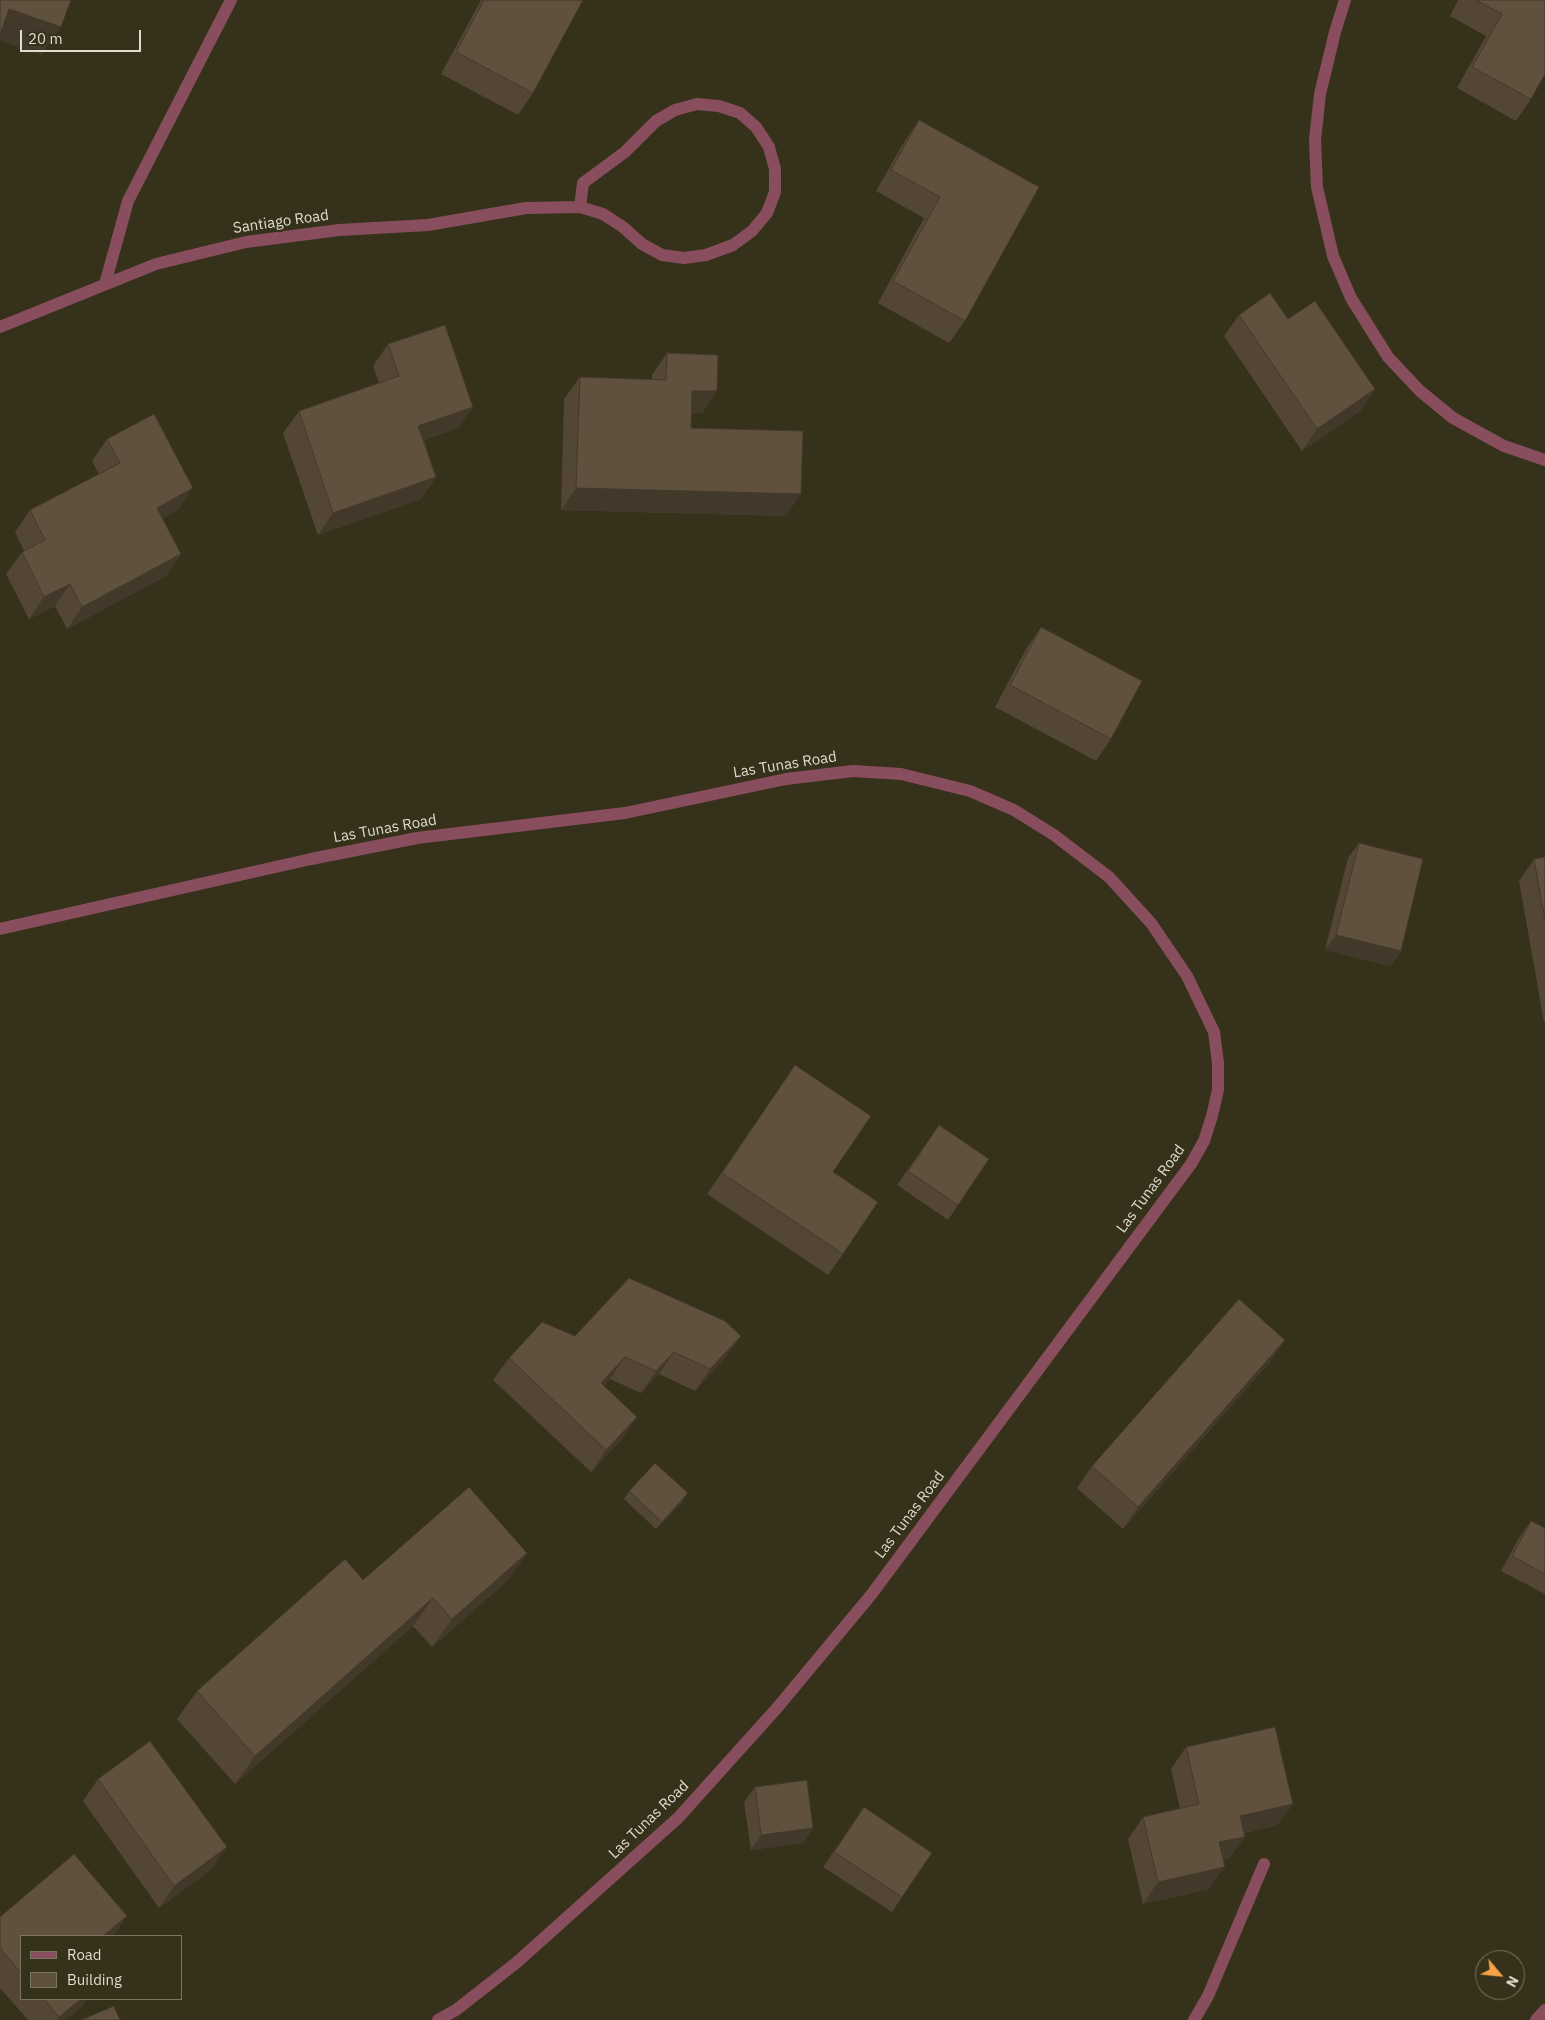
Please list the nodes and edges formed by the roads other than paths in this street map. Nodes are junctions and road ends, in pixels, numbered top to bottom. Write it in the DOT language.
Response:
graph roads {
  1 [pos="231,0"];
  2 [pos="1345,0"];
  3 [pos="580,207"];
  4 [pos="105,284"];
  5 [pos="0,327"];
  6 [pos="1545,460"];
  7 [pos="0,930"];
  8 [pos="1264,1864"];
  9 [pos="1545,2010"];
  10 [pos="438,2020"];
  11 [pos="1194,2020"];
  12 [pos="1536,2020"];
  1 -- 4 [label="street"];
  2 -- 6 [label="street"];
  3 -- 3 [label="street, Santiago Road"];
  3 -- 4 [label="street, Santiago Road"];
  4 -- 5 [label="street, Santiago Road"];
  7 -- 10 [label="street, Las Tunas Road"];
  8 -- 11 [label="street"];
  9 -- 12 [label="street"];
}
